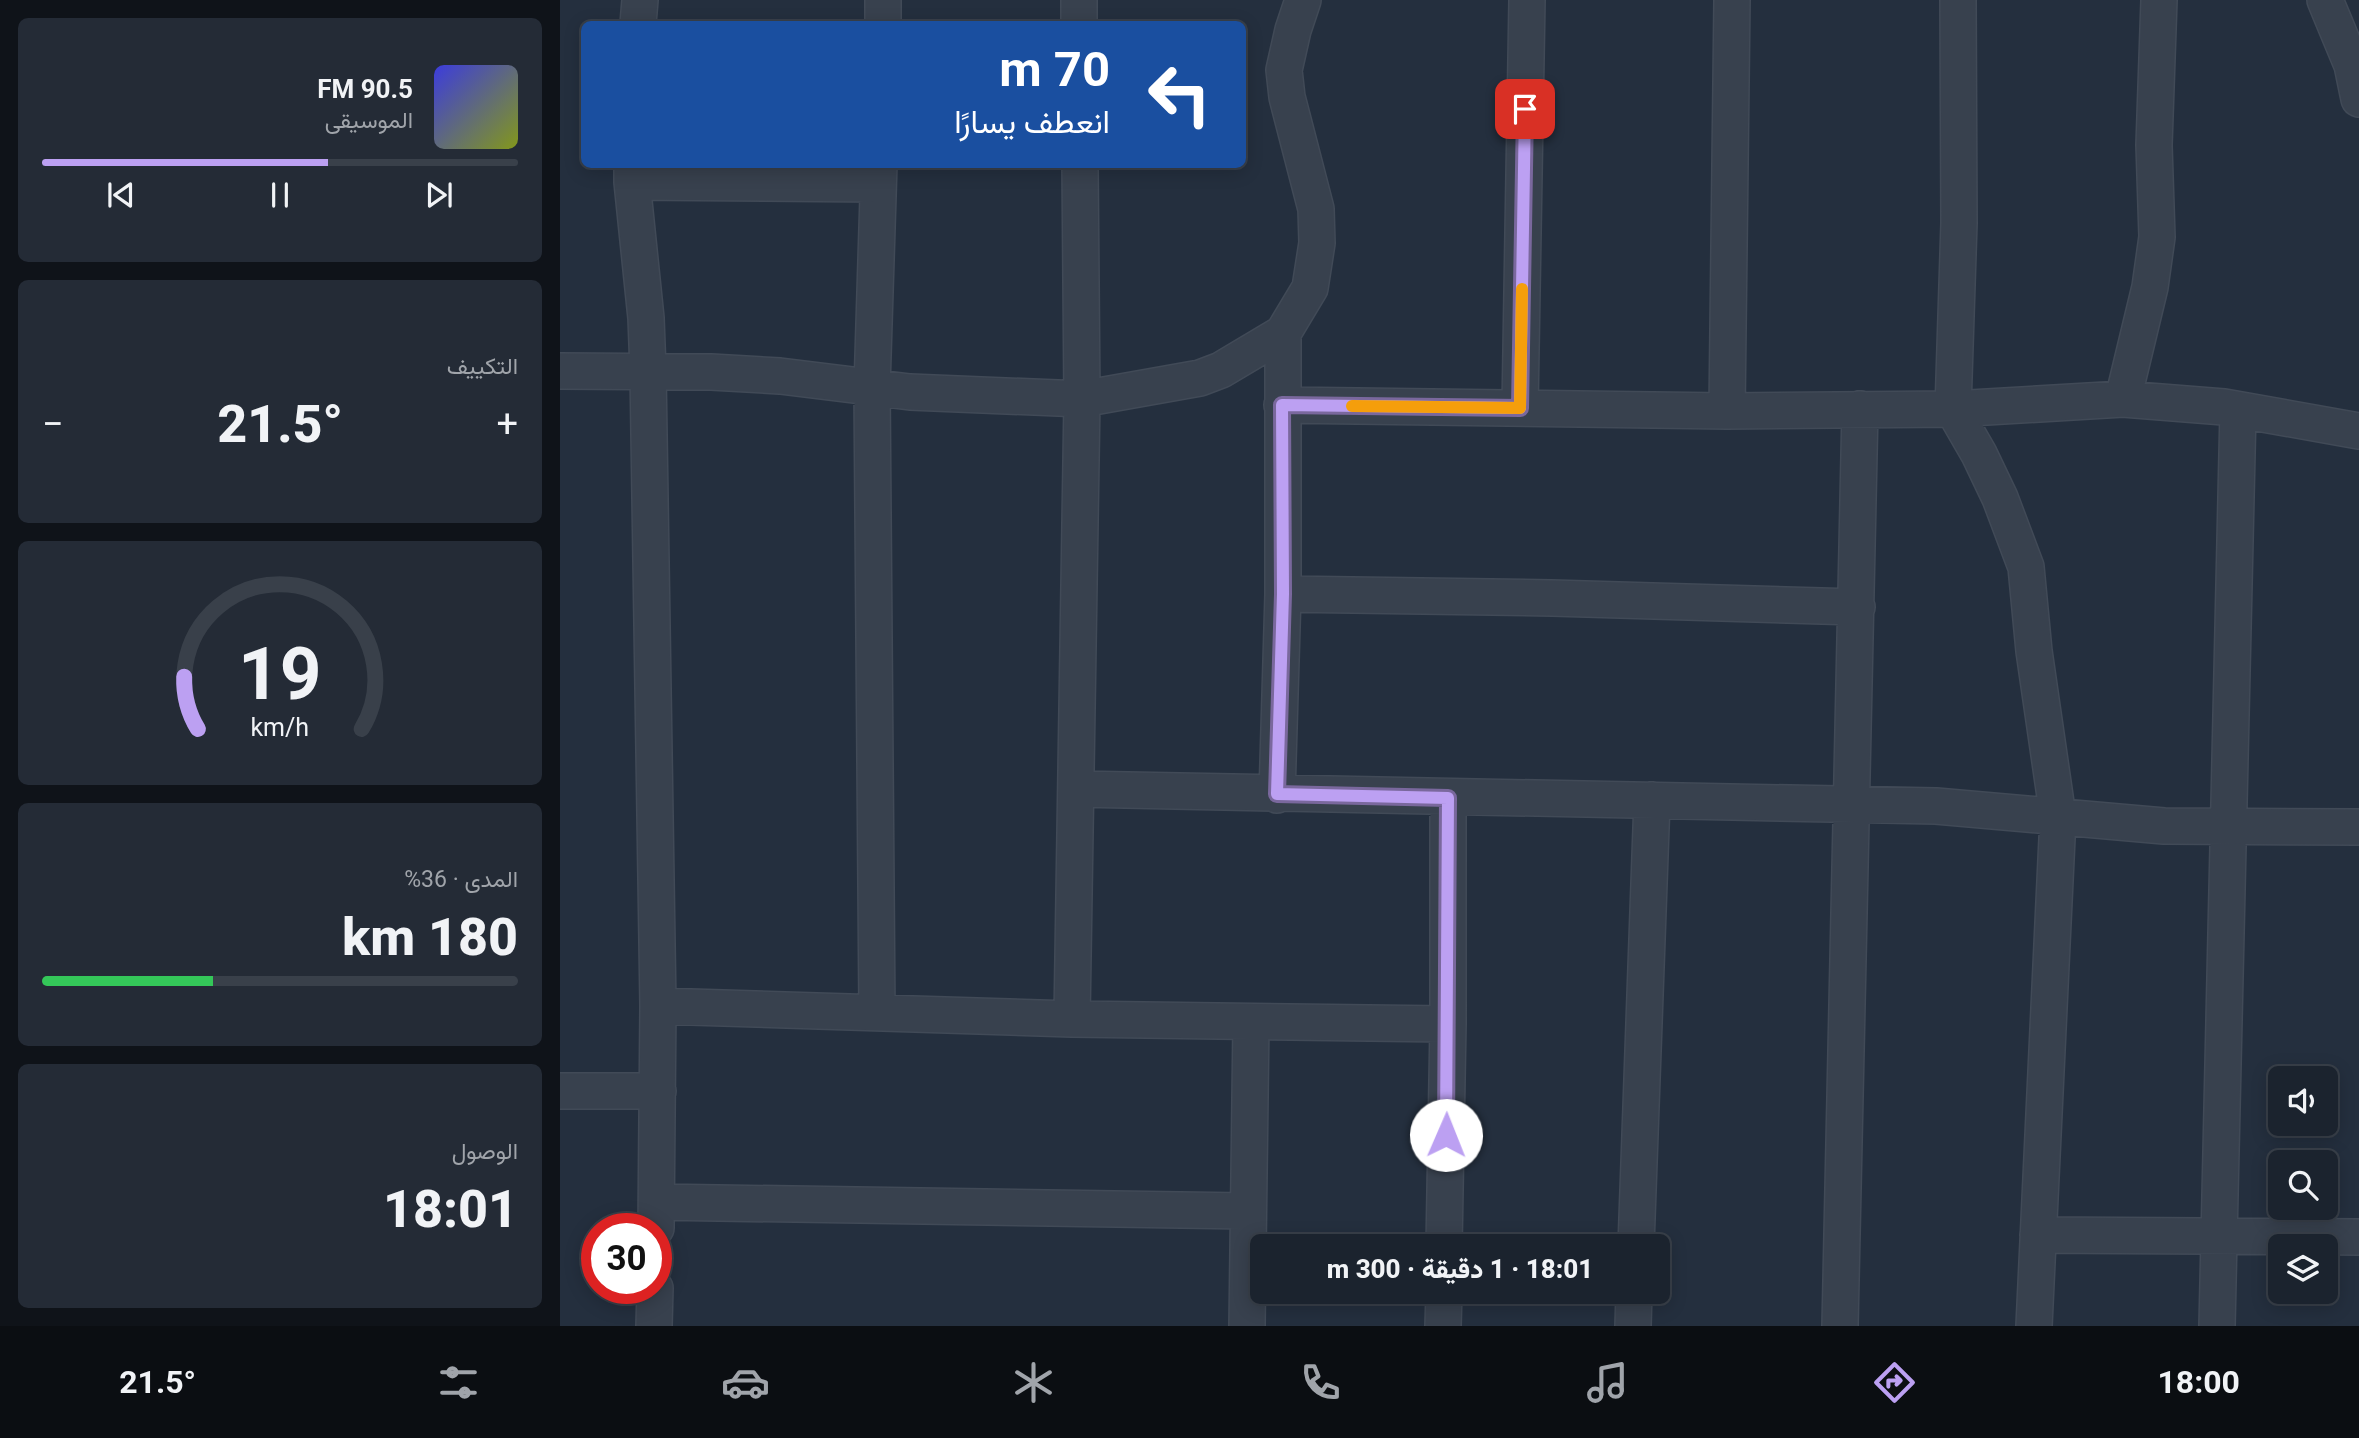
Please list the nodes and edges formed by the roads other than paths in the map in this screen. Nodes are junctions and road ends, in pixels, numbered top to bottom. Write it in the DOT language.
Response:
graph roads {
  1 [pos="639,0"];
  2 [pos="884,0"];
  3 [pos="1079,0"];
  4 [pos="1303,0"];
  5 [pos="1527,0"];
  6 [pos="1732,0"];
  7 [pos="1958,0"];
  8 [pos="2159,0"];
  9 [pos="2325,0"];
  10 [pos="638,21"];
  11 [pos="883,21"];
  12 [pos="1079,21"];
  13 [pos="2359,99"];
  14 [pos="1080,168"];
  15 [pos="632,173"];
  16 [pos="879,174"];
  17 [pos="1283,332"];
  18 [pos="560,371"];
  19 [pos="648,371"];
  20 [pos="872,388"];
  21 [pos="1082,399"];
  22 [pos="2123,399"];
  23 [pos="1282,405"];
  24 [pos="1520,408"];
  25 [pos="1860,409"];
  26 [pos="1953,409"];
  27 [pos="2238,410"];
  28 [pos="1727,411"];
  29 [pos="2359,431"];
  30 [pos="1283,594"];
  31 [pos="1857,607"];
  32 [pos="1076,789"];
  33 [pos="1277,794"];
  34 [pos="1448,798"];
  35 [pos="1652,800"];
  36 [pos="1852,804"];
  37 [pos="2058,817"];
  38 [pos="2228,826"];
  39 [pos="2359,827"];
  40 [pos="658,1006"];
  41 [pos="877,1011"];
  42 [pos="1072,1018"];
  43 [pos="1251,1022"];
  44 [pos="1448,1024"];
  45 [pos="560,1091"];
  46 [pos="658,1091"];
  47 [pos="1247,1211"];
  48 [pos="656,1213"];
  49 [pos="672,1215"];
  50 [pos="1444,1234"];
  51 [pos="1636,1234"];
  52 [pos="2039,1235"];
  53 [pos="2219,1237"];
  54 [pos="2359,1237"];
  55 [pos="655,1304"];
  56 [pos="1444,1304"];
  57 [pos="1634,1304"];
  58 [pos="654,1326"];
  59 [pos="1247,1326"];
  60 [pos="1443,1326"];
  61 [pos="1633,1326"];
  62 [pos="1840,1326"];
  63 [pos="2034,1326"];
  64 [pos="2217,1326"];
  1 -- 10 [label="street"];
  2 -- 11 [label="street"];
  3 -- 12 [label="street"];
  4 -- 17 [label="street"];
  5 -- 24 [label="street"];
  6 -- 28 [label="street"];
  7 -- 26 [label="street"];
  8 -- 22 [label="street"];
  9 -- 13 [label="street"];
  14 -- 21 [label="street"];
  15 -- 16 [label="street"];
  15 -- 19 [label="street"];
  16 -- 20 [label="street"];
  17 -- 21 [label="street"];
  17 -- 23 [label="street"];
  18 -- 19 [label="street"];
  19 -- 20 [label="street"];
  19 -- 40 [label="street"];
  20 -- 21 [label="street"];
  20 -- 41 [label="street"];
  21 -- 32 [label="street"];
  22 -- 26 [label="street"];
  22 -- 27 [label="street"];
  23 -- 24 [label="street"];
  23 -- 30 [label="street"];
  24 -- 28 [label="street"];
  25 -- 26 [label="street"];
  25 -- 28 [label="street"];
  25 -- 31 [label="street"];
  26 -- 37 [label="street"];
  27 -- 29 [label="street"];
  27 -- 38 [label="street"];
  30 -- 31 [label="street"];
  30 -- 33 [label="street"];
  31 -- 36 [label="street"];
  32 -- 33 [label="street"];
  32 -- 42 [label="street"];
  33 -- 34 [label="street"];
  34 -- 35 [label="street"];
  34 -- 44 [label="street"];
  35 -- 36 [label="street"];
  35 -- 51 [label="street"];
  36 -- 37 [label="street"];
  36 -- 62 [label="street"];
  37 -- 38 [label="street"];
  37 -- 52 [label="street"];
  38 -- 39 [label="street"];
  38 -- 53 [label="street"];
  40 -- 41 [label="street"];
  40 -- 46 [label="street"];
  41 -- 42 [label="street"];
  42 -- 43 [label="street"];
  43 -- 44 [label="street"];
  43 -- 47 [label="street"];
  44 -- 50 [label="street"];
  45 -- 46 [label="street"];
  46 -- 48 [label="street"];
  47 -- 49 [label="street"];
  47 -- 59 [label="street"];
  52 -- 53 [label="street"];
  52 -- 63 [label="street"];
  53 -- 54 [label="street"];
  53 -- 64 [label="street"];
  55 -- 58 [label="street"];
  56 -- 60 [label="street"];
  57 -- 61 [label="street"];
}
